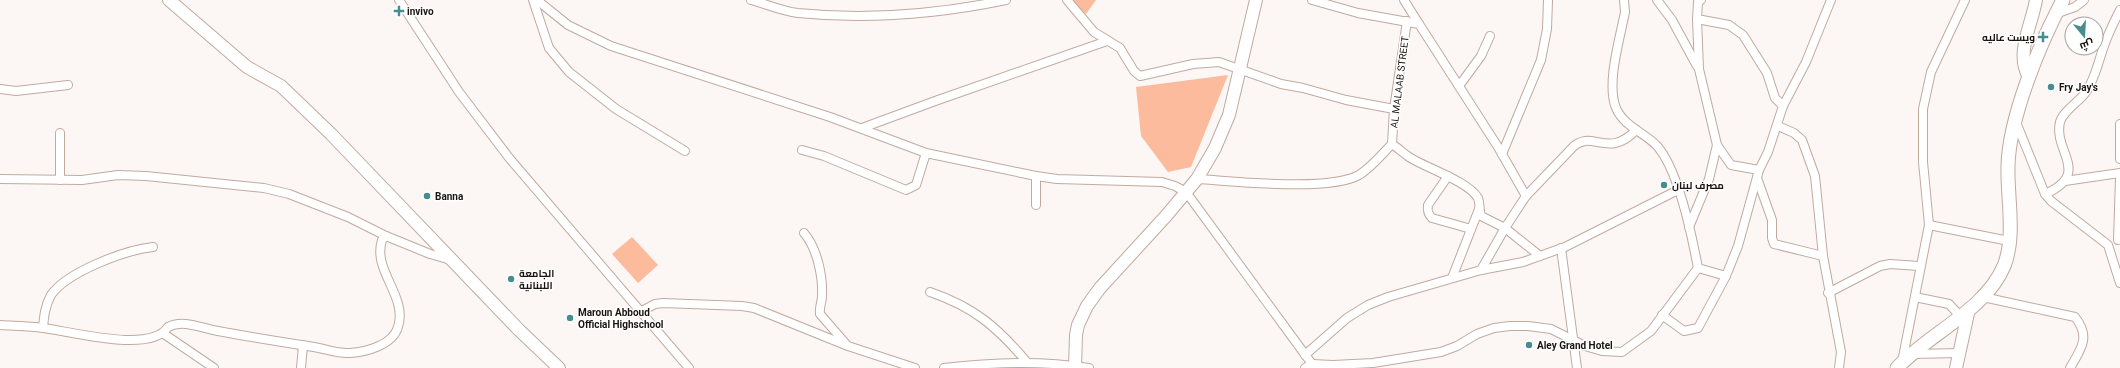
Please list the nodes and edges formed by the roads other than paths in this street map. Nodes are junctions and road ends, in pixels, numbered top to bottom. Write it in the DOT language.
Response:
graph roads {
  1 [pos="168,0"];
  2 [pos="399,0"];
  3 [pos="533,0"];
  4 [pos="537,0"];
  5 [pos="751,0"];
  6 [pos="1006,0"];
  7 [pos="1067,0"];
  8 [pos="1256,0"];
  9 [pos="1312,0"];
  10 [pos="1404,0"];
  11 [pos="1548,0"];
  12 [pos="1624,0"];
  13 [pos="1658,0"];
  14 [pos="1701,0"];
  15 [pos="1831,0"];
  16 [pos="1965,0"];
  17 [pos="2036,0"];
  18 [pos="2063,0"];
  19 [pos="2084,0"];
  20 [pos="2120,10"];
  21 [pos="2055,14"];
  22 [pos="1697,19"];
  23 [pos="1407,21"];
  24 [pos="2117,22"];
  25 [pos="1419,24"];
  26 [pos="1490,36"];
  27 [pos="1107,41"];
  28 [pos="1699,69"];
  29 [pos="1240,70"];
  30 [pos="2029,77"];
  31 [pos="68,85"];
  32 [pos="1459,86"];
  33 [pos="0,89"];
  34 [pos="1783,106"];
  35 [pos="1394,109"];
  36 [pos="2016,122"];
  37 [pos="2120,124"];
  38 [pos="1778,126"];
  39 [pos="862,128"];
  40 [pos="1636,130"];
  41 [pos="60,133"];
  42 [pos="1392,144"];
  43 [pos="1717,145"];
  44 [pos="802,150"];
  45 [pos="685,151"];
  46 [pos="926,153"];
  47 [pos="1502,154"];
  48 [pos="2120,159"];
  49 [pos="2120,172"];
  50 [pos="1758,174"];
  51 [pos="1036,176"];
  52 [pos="1448,176"];
  53 [pos="2120,178"];
  54 [pos="0,179"];
  55 [pos="1197,179"];
  56 [pos="60,180"];
  57 [pos="2065,181"];
  58 [pos="1678,190"];
  59 [pos="1186,192"];
  60 [pos="2045,194"];
  61 [pos="1526,196"];
  62 [pos="1036,205"];
  63 [pos="1479,209"];
  64 [pos="1928,224"];
  65 [pos="1689,227"];
  66 [pos="1505,228"];
  67 [pos="1471,229"];
  68 [pos="804,233"];
  69 [pos="386,236"];
  70 [pos="2119,239"];
  71 [pos="2009,241"];
  72 [pos="2108,245"];
  73 [pos="153,247"];
  74 [pos="1561,248"];
  75 [pos="1540,256"];
  76 [pos="1823,256"];
  77 [pos="455,261"];
  78 [pos="1919,266"];
  79 [pos="1698,268"];
  80 [pos="1481,270"];
  81 [pos="1726,276"];
  82 [pos="1452,278"];
  83 [pos="2120,283"];
  84 [pos="930,292"];
  85 [pos="1828,293"];
  86 [pos="1914,297"];
  87 [pos="1983,298"];
  88 [pos="640,312"];
  89 [pos="1965,313"];
  90 [pos="1662,315"];
  91 [pos="0,325"];
  92 [pos="43,328"];
  93 [pos="164,334"];
  94 [pos="1571,338"];
  95 [pos="303,345"];
  96 [pos="848,346"];
  97 [pos="1960,353"];
  98 [pos="1305,355"];
  99 [pos="1026,362"];
  100 [pos="1904,362"];
  101 [pos="1308,366"];
  102 [pos="1075,367"];
  103 [pos="214,368"];
  104 [pos="301,368"];
  105 [pos="559,368"];
  106 [pos="689,368"];
  107 [pos="915,368"];
  108 [pos="944,368"];
  109 [pos="1089,368"];
  110 [pos="1577,368"];
  111 [pos="1839,368"];
  112 [pos="1956,368"];
  113 [pos="2070,368"];
  1 -- 77 [label="street"];
  2 -- 88 [label="street"];
  3 -- 45 [label="street"];
  4 -- 39 [label="street"];
  5 -- 6 [label="street"];
  7 -- 27 [label="street"];
  8 -- 29 [label="street"];
  9 -- 23 [label="street"];
  10 -- 25 [label="street"];
  11 -- 47 [label="street"];
  12 -- 40 [label="street"];
  13 -- 28 [label="street"];
  14 -- 22 [label="street"];
  15 -- 34 [label="street"];
  16 -- 64 [label="street"];
  17 -- 30 [label="street"];
  18 -- 21 [label="main road"];
  19 -- 21 [label="street"];
  20 -- 24 [label="street"];
  21 -- 30 [label="main road"];
  22 -- 28 [label="street"];
  22 -- 34 [label="street"];
  23 -- 25 [label="street"];
  23 -- 35 [label="street, AL MALAAB STREET"];
  24 -- 57 [label="street"];
  25 -- 32 [label="street"];
  26 -- 32 [label="street"];
  27 -- 29 [label="street"];
  27 -- 39 [label="street"];
  28 -- 43 [label="street"];
  29 -- 35 [label="street"];
  29 -- 55 [label="street"];
  30 -- 36 [label="main road"];
  31 -- 33 [label="street"];
  32 -- 47 [label="street"];
  34 -- 38 [label="street"];
  35 -- 42 [label="street, AL MALAAB STREET"];
  36 -- 60 [label="street"];
  36 -- 71 [label="main road"];
  37 -- 48 [label="street"];
  38 -- 50 [label="street"];
  38 -- 76 [label="street"];
  39 -- 46 [label="street"];
  40 -- 58 [label="street"];
  40 -- 61 [label="street"];
  41 -- 56 [label="street"];
  42 -- 52 [label="street"];
  42 -- 55 [label="street"];
  43 -- 50 [label="street"];
  43 -- 65 [label="street"];
  44 -- 46 [label="street"];
  46 -- 51 [label="street"];
  47 -- 61 [label="street"];
  49 -- 57 [label="street"];
  50 -- 76 [label="street"];
  50 -- 81 [label="street"];
  51 -- 59 [label="street"];
  51 -- 62 [label="street"];
  52 -- 63 [label="street"];
  52 -- 67 [label="street"];
  53 -- 70 [label="street"];
  54 -- 56 [label="street"];
  55 -- 59 [label="street"];
  56 -- 69 [label="street"];
  57 -- 60 [label="street"];
  58 -- 65 [label="street"];
  58 -- 74 [label="street"];
  59 -- 98 [label="street"];
  59 -- 102 [label="street"];
  60 -- 72 [label="street"];
  61 -- 66 [label="street"];
  63 -- 66 [label="street"];
  63 -- 67 [label="street"];
  64 -- 71 [label="street"];
  64 -- 78 [label="street"];
  65 -- 79 [label="street"];
  66 -- 75 [label="street"];
  66 -- 80 [label="street"];
  67 -- 82 [label="street"];
  68 -- 96 [label="street"];
  69 -- 77 [label="street"];
  69 -- 95 [label="street"];
  70 -- 72 [label="street"];
  71 -- 87 [label="main road"];
  72 -- 83 [label="street"];
  73 -- 92 [label="street"];
  74 -- 75 [label="street"];
  74 -- 94 [label="street"];
  75 -- 80 [label="street"];
  76 -- 85 [label="street"];
  77 -- 105 [label="street"];
  78 -- 85 [label="street"];
  78 -- 86 [label="street"];
  79 -- 81 [label="street"];
  79 -- 90 [label="street"];
  80 -- 82 [label="street"];
  81 -- 90 [label="street"];
  82 -- 98 [label="street"];
  84 -- 99 [label="street"];
  85 -- 111 [label="street"];
  86 -- 89 [label="street"];
  86 -- 100 [label="street"];
  87 -- 89 [label="main road"];
  87 -- 113 [label="street"];
  88 -- 96 [label="street"];
  88 -- 106 [label="street"];
  89 -- 97 [label="street"];
  89 -- 100 [label="main road"];
  90 -- 94 [label="street"];
  91 -- 92 [label="street"];
  92 -- 93 [label="street"];
  93 -- 95 [label="street"];
  93 -- 103 [label="street"];
  94 -- 101 [label="street"];
  94 -- 110 [label="street"];
  95 -- 104 [label="street"];
  96 -- 107 [label="street"];
  97 -- 100 [label="street"];
  97 -- 112 [label="street"];
  98 -- 101 [label="street"];
  99 -- 102 [label="street"];
  99 -- 108 [label="street"];
  102 -- 109 [label="street"];
}
